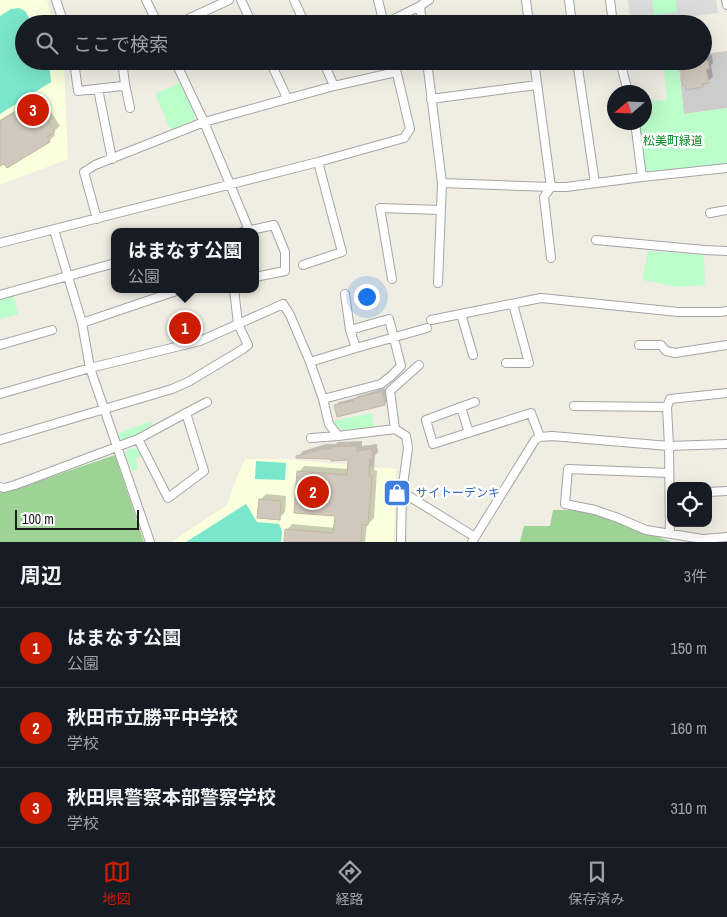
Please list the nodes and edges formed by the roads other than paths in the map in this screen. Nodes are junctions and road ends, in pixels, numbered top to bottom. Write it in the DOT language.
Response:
graph roads {
  1 [pos="56,0"];
  2 [pos="146,0"];
  3 [pos="229,0"];
  4 [pos="241,0"];
  5 [pos="294,0"];
  6 [pos="378,0"];
  7 [pos="429,0"];
  8 [pos="526,0"];
  9 [pos="569,0"];
  10 [pos="610,0"];
  11 [pos="726,0"];
  12 [pos="727,5"];
  13 [pos="420,6"];
  14 [pos="61,15"];
  15 [pos="154,15"];
  16 [pos="197,15"];
  17 [pos="248,15"];
  18 [pos="301,15"];
  19 [pos="382,15"];
  20 [pos="402,15"];
  21 [pos="421,15"];
  22 [pos="528,15"];
  23 [pos="571,15"];
  24 [pos="612,15"];
  25 [pos="75,70"];
  26 [pos="124,70"];
  27 [pos="179,70"];
  28 [pos="274,70"];
  29 [pos="327,70"];
  30 [pos="428,70"];
  31 [pos="535,70"];
  32 [pos="578,70"];
  33 [pos="622,70"];
  34 [pos="396,72"];
  35 [pos="126,84"];
  36 [pos="537,85"];
  37 [pos="626,85"];
  38 [pos="334,86"];
  39 [pos="98,89"];
  40 [pos="287,98"];
  41 [pos="431,99"];
  42 [pos="130,108"];
  43 [pos="204,122"];
  44 [pos="636,130"];
  45 [pos="112,158"];
  46 [pos="318,162"];
  47 [pos="727,168"];
  48 [pos="642,177"];
  49 [pos="442,183"];
  50 [pos="594,183"];
  51 [pos="230,184"];
  52 [pos="551,187"];
  53 [pos="441,210"];
  54 [pos="727,210"];
  55 [pos="710,213"];
  56 [pos="98,219"];
  57 [pos="244,228"];
  58 [pos="259,228"];
  59 [pos="54,230"];
  60 [pos="596,240"];
  61 [pos="0,243"];
  62 [pos="727,251"];
  63 [pos="551,258"];
  64 [pos="111,264"];
  65 [pos="302,265"];
  66 [pos="259,276"];
  67 [pos="68,277"];
  68 [pos="392,279"];
  69 [pos="438,282"];
  70 [pos="170,293"];
  71 [pos="234,293"];
  72 [pos="345,294"];
  73 [pos="0,295"];
  74 [pos="513,304"];
  75 [pos="727,310"];
  76 [pos="461,314"];
  77 [pos="431,320"];
  78 [pos="82,323"];
  79 [pos="238,324"];
  80 [pos="427,328"];
  81 [pos="52,330"];
  82 [pos="350,330"];
  83 [pos="394,337"];
  84 [pos="0,344"];
  85 [pos="639,345"];
  86 [pos="727,345"];
  87 [pos="356,348"];
  88 [pos="473,355"];
  89 [pos="310,362"];
  90 [pos="506,363"];
  91 [pos="419,364"];
  92 [pos="90,368"];
  93 [pos="727,393"];
  94 [pos="0,394"];
  95 [pos="323,399"];
  96 [pos="207,402"];
  97 [pos="475,402"];
  98 [pos="574,406"];
  99 [pos="667,406"];
  100 [pos="461,407"];
  101 [pos="104,409"];
  102 [pos="186,413"];
  103 [pos="396,429"];
  104 [pos="469,433"];
  105 [pos="338,436"];
  106 [pos="540,437"];
  107 [pos="311,438"];
  108 [pos="138,439"];
  109 [pos="0,440"];
  110 [pos="727,444"];
  111 [pos="669,446"];
  112 [pos="117,448"];
  113 [pos="668,474"];
  114 [pos="669,482"];
  115 [pos="0,487"];
  116 [pos="727,491"];
  117 [pos="402,492"];
  118 [pos="712,492"];
  119 [pos="670,527"];
  120 [pos="670,533"];
  121 [pos="727,537"];
  122 [pos="474,539"];
  123 [pos="150,542"];
  124 [pos="401,542"];
  1 -- 14 [label="street"];
  2 -- 15 [label="street"];
  3 -- 16 [label="street"];
  4 -- 17 [label="street"];
  5 -- 18 [label="street"];
  6 -- 19 [label="street"];
  7 -- 13 [label="street"];
  8 -- 22 [label="street"];
  9 -- 23 [label="street"];
  10 -- 24 [label="street"];
  11 -- 12 [label="street"];
  13 -- 20 [label="street"];
  13 -- 21 [label="street"];
  25 -- 39 [label="street"];
  26 -- 35 [label="street"];
  27 -- 43 [label="street"];
  28 -- 40 [label="street"];
  29 -- 38 [label="street"];
  30 -- 41 [label="street"];
  31 -- 36 [label="street"];
  32 -- 50 [label="street"];
  33 -- 37 [label="street"];
  34 -- 38 [label="street"];
  34 -- 46 [label="street"];
  35 -- 39 [label="street"];
  35 -- 42 [label="street"];
  36 -- 41 [label="street"];
  36 -- 52 [label="street"];
  38 -- 40 [label="street"];
  39 -- 45 [label="street"];
  40 -- 43 [label="street"];
  41 -- 49 [label="street"];
  43 -- 45 [label="street"];
  43 -- 51 [label="street"];
  44 -- 48 [label="street"];
  45 -- 56 [label="street"];
  46 -- 51 [label="street"];
  46 -- 65 [label="street"];
  47 -- 48 [label="street"];
  48 -- 50 [label="street"];
  49 -- 52 [label="street"];
  49 -- 53 [label="street"];
  50 -- 52 [label="street"];
  51 -- 56 [label="street"];
  51 -- 57 [label="street"];
  52 -- 63 [label="street"];
  53 -- 68 [label="street"];
  53 -- 69 [label="street"];
  54 -- 55 [label="street"];
  56 -- 59 [label="street"];
  58 -- 66 [label="street"];
  59 -- 61 [label="street"];
  59 -- 67 [label="street"];
  60 -- 62 [label="street"];
  64 -- 67 [label="street"];
  67 -- 73 [label="street"];
  67 -- 78 [label="street"];
  70 -- 78 [label="street"];
  71 -- 79 [label="street"];
  72 -- 82 [label="street"];
  74 -- 75 [label="street"];
  74 -- 76 [label="street"];
  74 -- 90 [label="street"];
  76 -- 77 [label="street"];
  76 -- 88 [label="street"];
  78 -- 92 [label="street"];
  79 -- 89 [label="street"];
  79 -- 92 [label="street"];
  79 -- 101 [label="street"];
  80 -- 83 [label="street"];
  81 -- 84 [label="street"];
  82 -- 83 [label="street"];
  82 -- 87 [label="street"];
  83 -- 87 [label="street"];
  83 -- 95 [label="street"];
  85 -- 86 [label="street"];
  87 -- 89 [label="street"];
  89 -- 95 [label="street"];
  91 -- 103 [label="street"];
  92 -- 94 [label="street"];
  92 -- 101 [label="street"];
  93 -- 99 [label="street"];
  95 -- 105 [label="street"];
  96 -- 102 [label="street"];
  97 -- 100 [label="street"];
  98 -- 99 [label="street"];
  99 -- 111 [label="street"];
  100 -- 104 [label="street"];
  100 -- 104 [label="street"];
  101 -- 109 [label="street"];
  101 -- 112 [label="street"];
  102 -- 108 [label="street"];
  102 -- 108 [label="street"];
  103 -- 105 [label="street"];
  103 -- 117 [label="street"];
  104 -- 106 [label="street"];
  105 -- 107 [label="street"];
  106 -- 111 [label="street"];
  106 -- 122 [label="street"];
  108 -- 112 [label="street"];
  110 -- 111 [label="street"];
  111 -- 113 [label="street"];
  112 -- 115 [label="street"];
  112 -- 123 [label="street"];
  113 -- 114 [label="street"];
  113 -- 120 [label="street"];
  116 -- 118 [label="street"];
  117 -- 122 [label="street"];
  117 -- 124 [label="street"];
  119 -- 120 [label="street"];
  120 -- 121 [label="street"];
}
